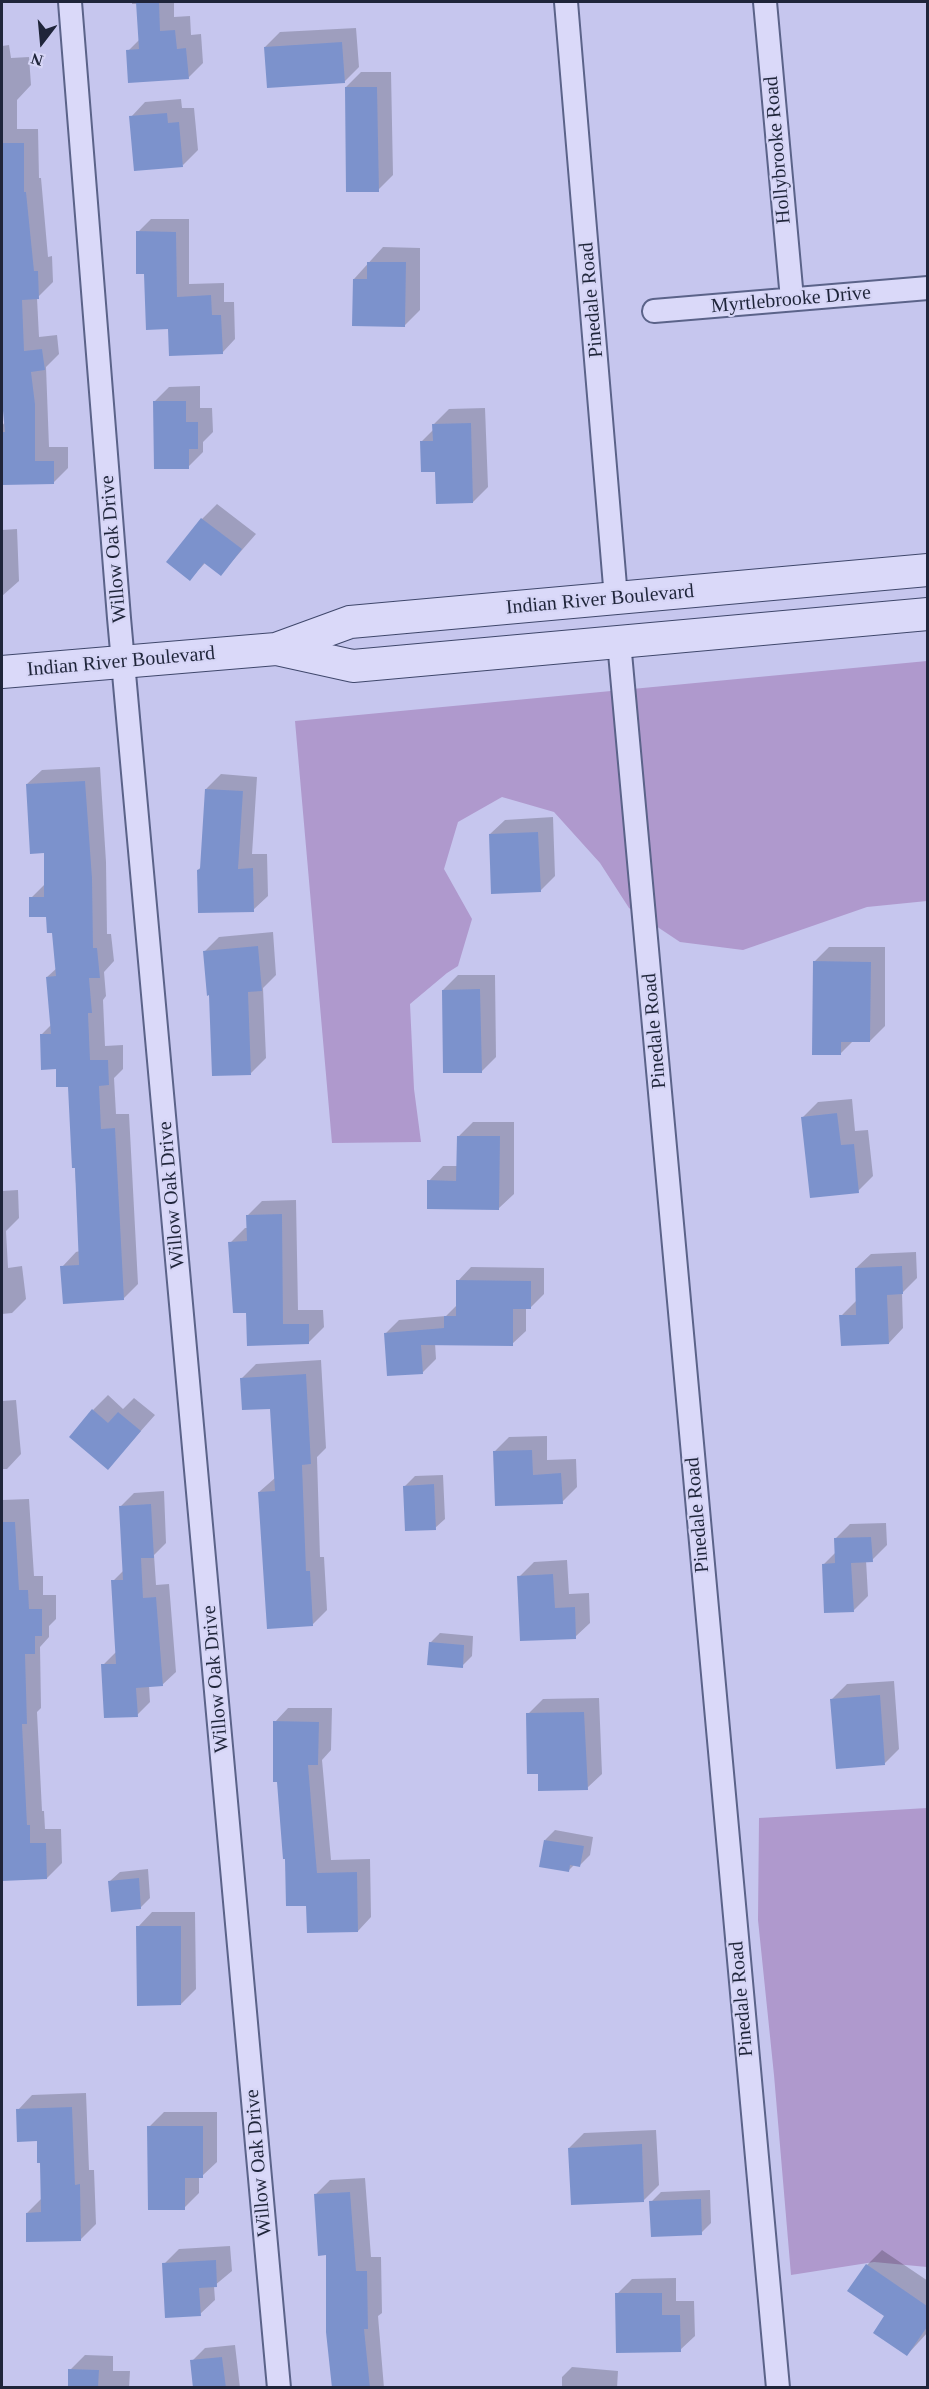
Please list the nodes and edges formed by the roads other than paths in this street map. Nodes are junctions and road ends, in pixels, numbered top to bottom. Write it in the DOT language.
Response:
graph roads {
  1 [pos="70,2"];
  2 [pos="566,2"];
  3 [pos="765,2"];
  4 [pos="927,288"];
  5 [pos="792,299"];
  6 [pos="654,311"];
  7 [pos="927,570"];
  8 [pos="616,598"];
  9 [pos="927,614"];
  10 [pos="619,642"];
  11 [pos="276,649"];
  12 [pos="123,662"];
  13 [pos="2,672"];
  14 [pos="279,2388"];
  15 [pos="778,2388"];
  1 -- 12 [label="street, Willow Oak Drive"];
  2 -- 8 [label="street, Pinedale Road"];
  3 -- 5 [label="street, Hollybrooke Road"];
  4 -- 5 [label="street, Myrtlebrooke Drive"];
  5 -- 6 [label="street, Myrtlebrooke Drive"];
  7 -- 8 [label="main road, Indian River Boulevard"];
  8 -- 11 [label="main road, Indian River Boulevard"];
  9 -- 10 [label="main road, Indian River Boulevard"];
  10 -- 11 [label="main road, Indian River Boulevard"];
  10 -- 15 [label="street, Pinedale Road"];
  11 -- 12 [label="main road, Indian River Boulevard"];
  12 -- 13 [label="main road, Indian River Boulevard"];
  12 -- 14 [label="street, Willow Oak Drive"];
}
